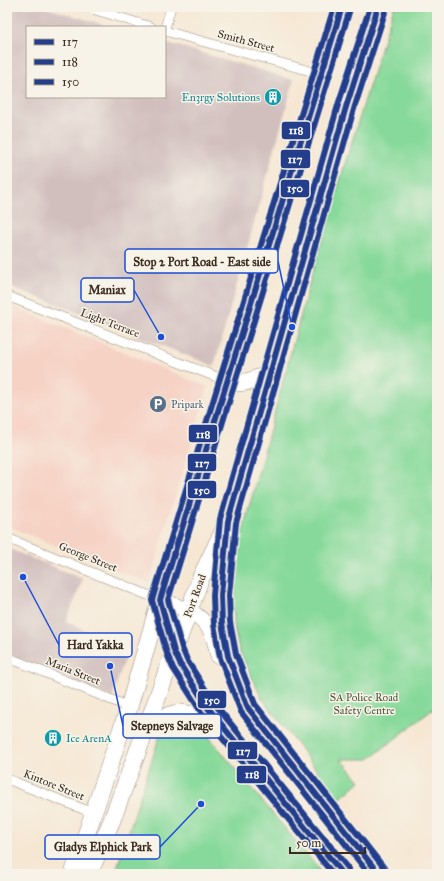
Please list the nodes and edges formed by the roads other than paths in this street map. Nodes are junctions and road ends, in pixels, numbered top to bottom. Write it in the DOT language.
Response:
graph roads {
  1 [pos="86,7"];
  2 [pos="171,7"];
  3 [pos="342,7"];
  4 [pos="378,7"];
  5 [pos="148,26"];
  6 [pos="166,26"];
  7 [pos="166,31"];
  8 [pos="321,74"];
  9 [pos="7,296"];
  10 [pos="271,373"];
  11 [pos="227,382"];
  12 [pos="228,521"];
  13 [pos="7,538"];
  14 [pos="160,600"];
  15 [pos="189,611"];
  16 [pos="174,651"];
  17 [pos="7,657"];
  18 [pos="129,707"];
  19 [pos="248,708"];
  20 [pos="222,727"];
  21 [pos="146,729"];
  22 [pos="7,779"];
  23 [pos="93,813"];
  24 [pos="112,820"];
  25 [pos="73,874"];
  26 [pos="89,874"];
  27 [pos="343,874"];
  28 [pos="379,874"];
  1 -- 5 [label="street"];
  2 -- 6 [label="street"];
  3 -- 8 [label="highway"];
  4 -- 10 [label="highway, Port Road"];
  7 -- 8 [label="street, Smith Street"];
  8 -- 11 [label="highway"];
  9 -- 11 [label="street, Light Terrace"];
  10 -- 11 [label="highway"];
  10 -- 12 [label="highway, Port Road"];
  11 -- 14 [label="highway"];
  12 -- 15 [label="highway, Port Road"];
  12 -- 19 [label="main road, Port Road"];
  13 -- 14 [label="street, George Street"];
  14 -- 15 [label="main road"];
  14 -- 16 [label="main road, Port Road"];
  14 -- 18 [label="highway"];
  15 -- 16 [label="highway, Port Road"];
  15 -- 19 [label="main road"];
  16 -- 20 [label="main road, Port Road"];
  16 -- 21 [label="highway"];
  17 -- 18 [label="street, Maria Street"];
  18 -- 23 [label="highway"];
  19 -- 28 [label="main road, Port Road"];
  20 -- 21 [label="highway"];
  20 -- 27 [label="main road, Port Road"];
  21 -- 24 [label="highway"];
  22 -- 23 [label="street, Kintore Street"];
  23 -- 24 [label="highway"];
  23 -- 25 [label="highway"];
  24 -- 26 [label="highway"];
}
